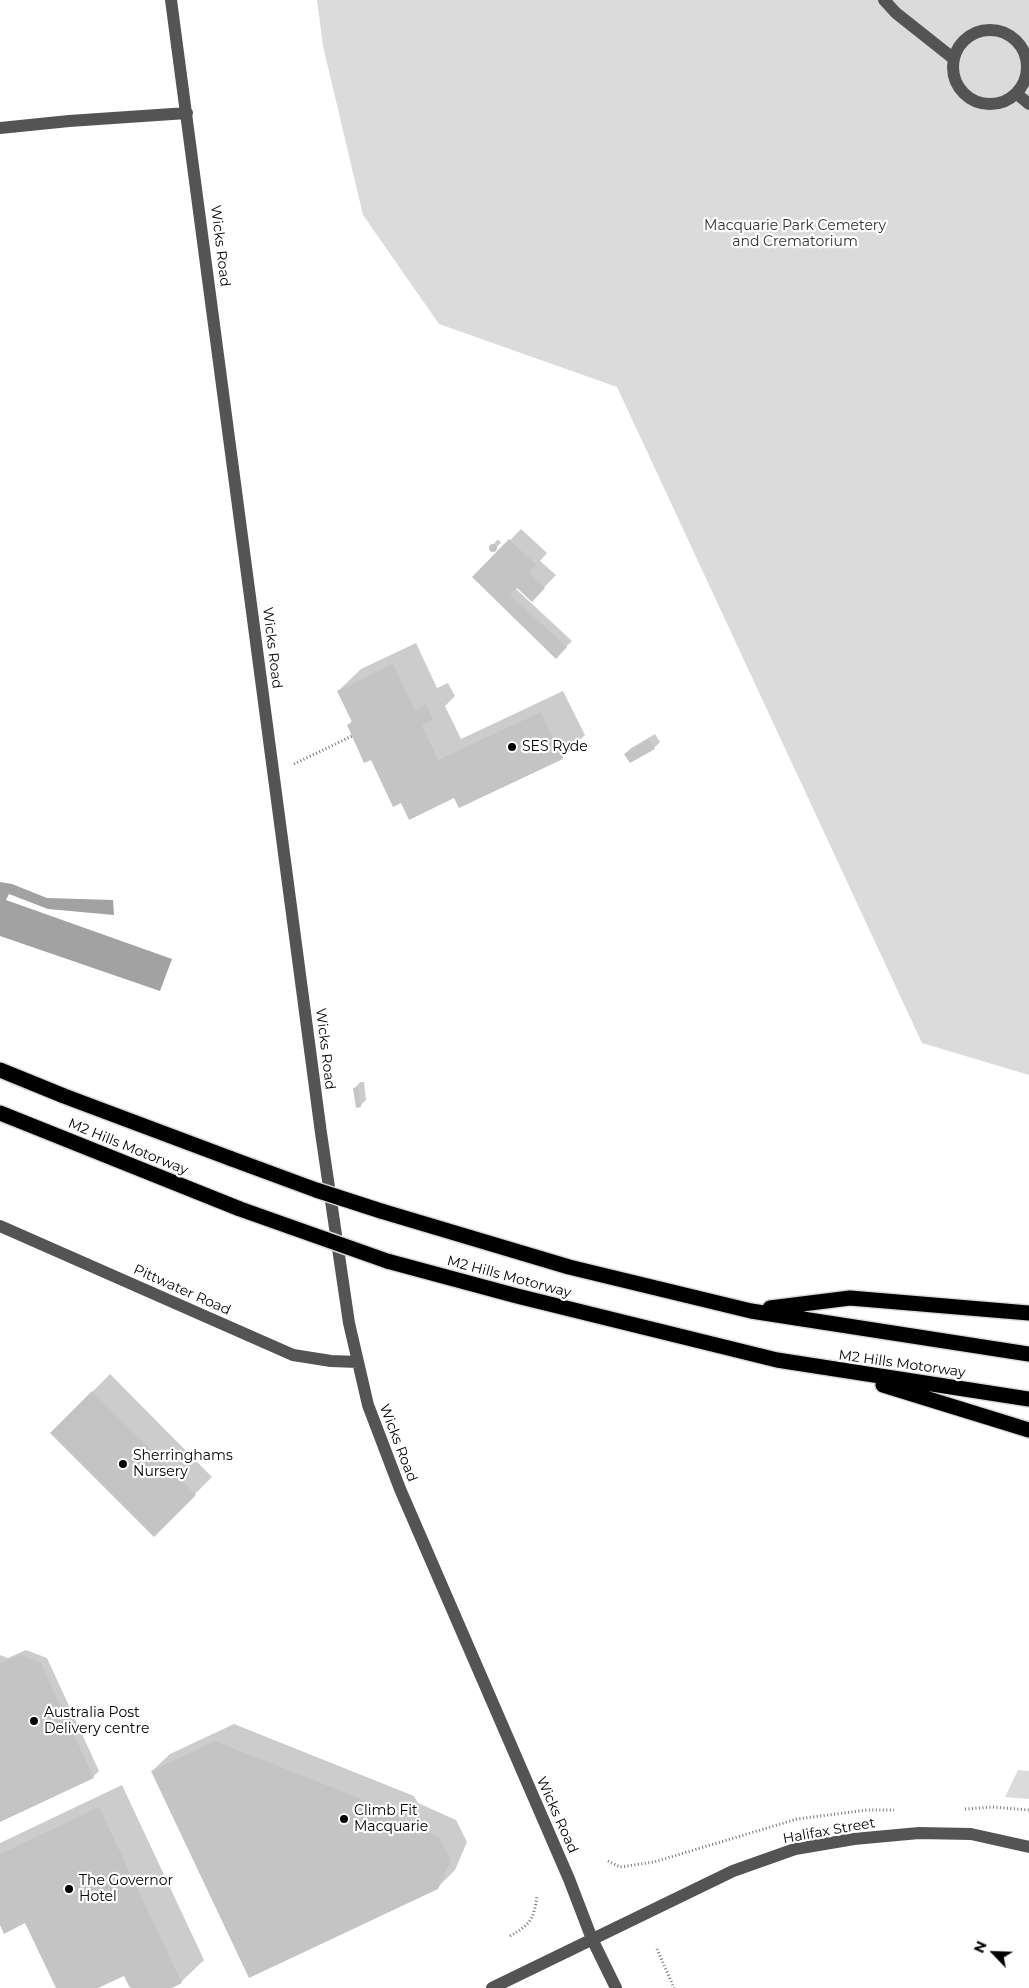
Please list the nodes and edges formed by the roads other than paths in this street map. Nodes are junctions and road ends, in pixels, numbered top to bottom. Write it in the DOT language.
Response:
graph roads {
  1 [pos="171,0"];
  2 [pos="884,0"];
  3 [pos="954,59"];
  4 [pos="1017,94"];
  5 [pos="1029,104"];
  6 [pos="187,113"];
  7 [pos="0,128"];
  8 [pos="0,1070"];
  9 [pos="0,1113"];
  10 [pos="0,1226"];
  11 [pos="751,1311"];
  12 [pos="1029,1313"];
  13 [pos="1029,1354"];
  14 [pos="358,1362"];
  15 [pos="841,1371"];
  16 [pos="1029,1399"];
  17 [pos="1029,1430"];
  18 [pos="1029,1847"];
  19 [pos="592,1939"];
  20 [pos="492,1988"];
  21 [pos="616,1988"];
  1 -- 6 [label="street, Wicks Road"];
  2 -- 3 [label="street"];
  3 -- 4 [label="street"];
  3 -- 4 [label="street"];
  4 -- 5 [label="street"];
  6 -- 7 [label="street"];
  6 -- 14 [label="street, Wicks Road"];
  8 -- 11 [label="highway, M2 Hills Motorway, bridge"];
  9 -- 15 [label="highway, M2 Hills Motorway, bridge"];
  10 -- 14 [label="street, Pittwater Road"];
  11 -- 12 [label="highway"];
  11 -- 13 [label="highway, M2 Hills Motorway"];
  14 -- 19 [label="street, Wicks Road"];
  15 -- 16 [label="highway, M2 Hills Motorway"];
  15 -- 17 [label="highway"];
  18 -- 19 [label="street, Halifax Street"];
  19 -- 20 [label="street, Halifax Street"];
  19 -- 21 [label="street, Wicks Road"];
}
